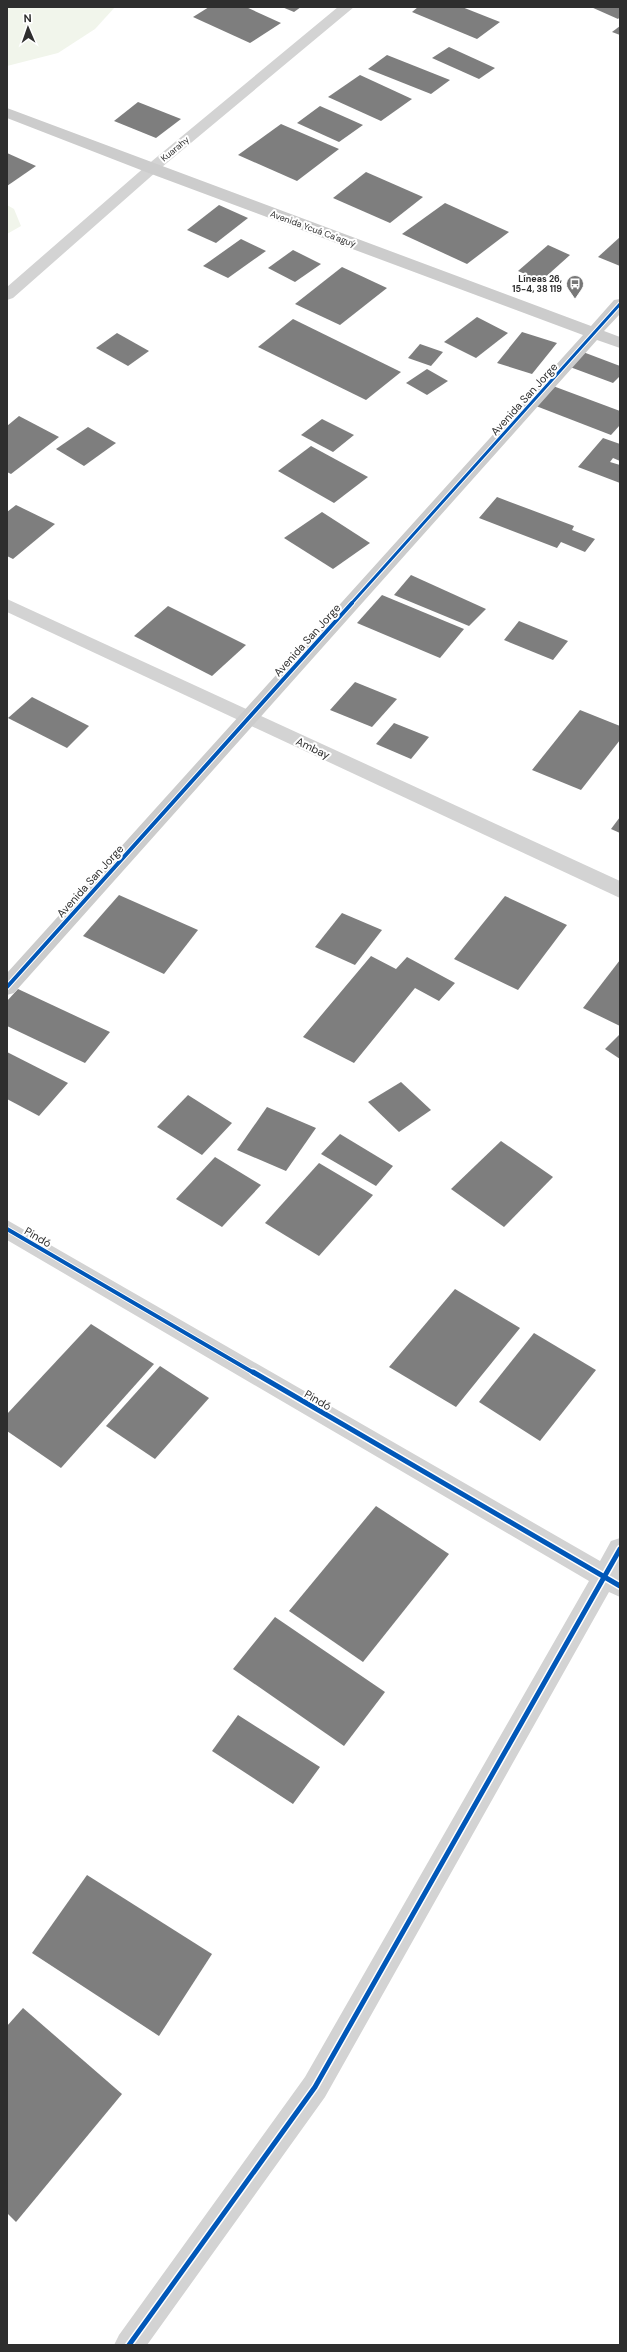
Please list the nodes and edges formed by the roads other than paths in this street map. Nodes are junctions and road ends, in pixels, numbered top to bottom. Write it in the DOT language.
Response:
graph roads {
  1 [pos="347,7"];
  2 [pos="7,113"];
  3 [pos="151,169"];
  4 [pos="7,295"];
  5 [pos="620,304"];
  6 [pos="595,333"];
  7 [pos="620,343"];
  8 [pos="7,605"];
  9 [pos="249,718"];
  10 [pos="620,890"];
  11 [pos="7,987"];
  12 [pos="7,1230"];
  13 [pos="620,1549"];
  14 [pos="612,1582"];
  15 [pos="129,2345"];
  1 -- 3 [label="street, Kuarahy"];
  2 -- 3 [label="street, Avenida Ycuá Ca'aguý"];
  3 -- 4 [label="street, Kuarahy"];
  3 -- 6 [label="street, Avenida Ycuá Ca'aguý"];
  5 -- 6 [label="street, Avenida San Jorge"];
  6 -- 7 [label="street, Avenida Ycuá Ca'aguý"];
  6 -- 9 [label="street, Avenida San Jorge"];
  8 -- 9 [label="street, Ambay"];
  9 -- 10 [label="street, Ambay"];
  9 -- 11 [label="street, Avenida San Jorge"];
  12 -- 14 [label="street, Pindó"];
  13 -- 14 [label="street"];
  14 -- 15 [label="street"];
}
